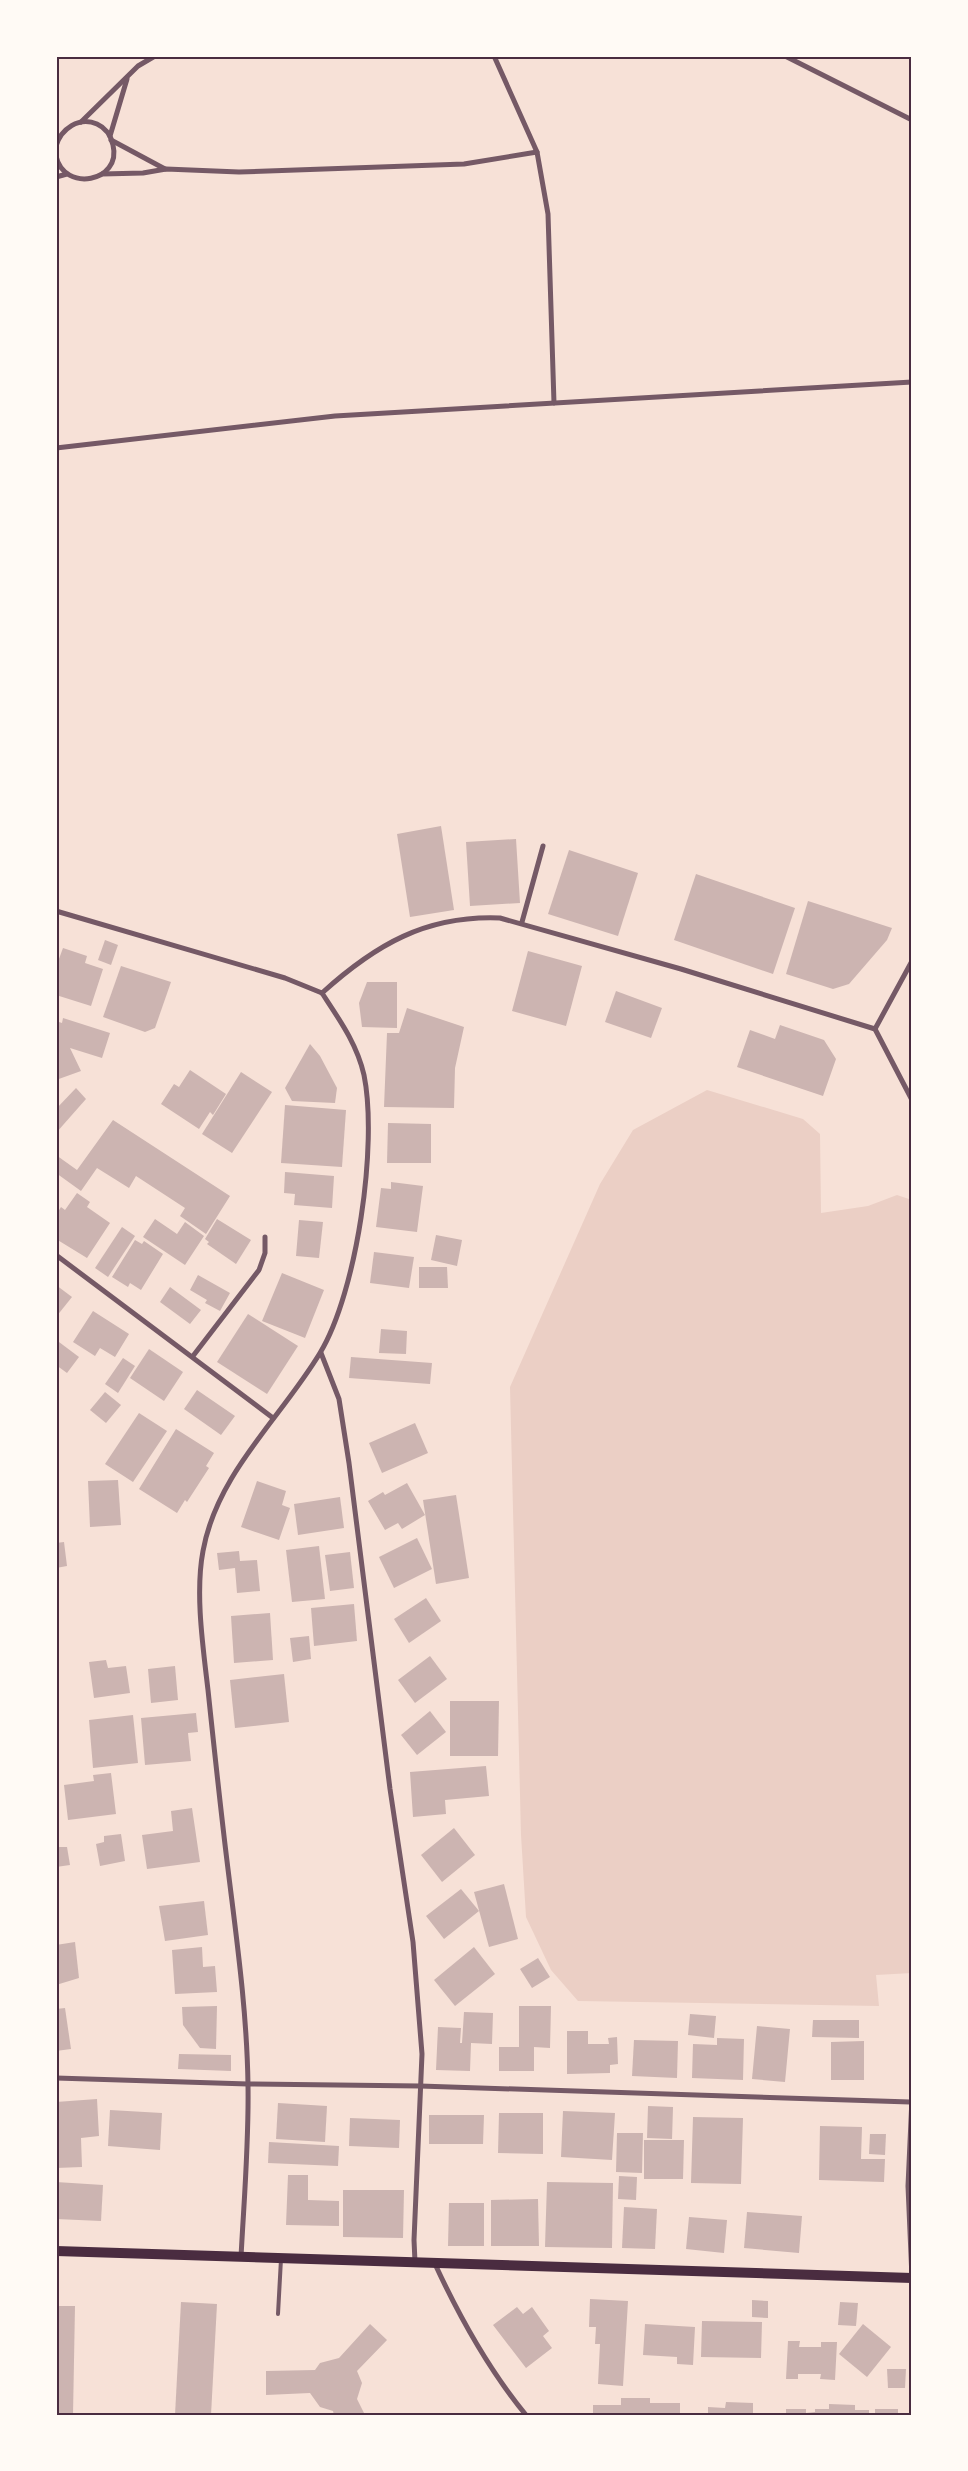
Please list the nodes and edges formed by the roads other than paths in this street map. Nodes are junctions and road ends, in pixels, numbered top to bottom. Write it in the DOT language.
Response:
graph roads {
  1 [pos="155,56"];
  2 [pos="494,56"];
  3 [pos="785,56"];
  4 [pos="127,78"];
  5 [pos="912,120"];
  6 [pos="81,122"];
  7 [pos="111,138"];
  8 [pos="57,139"];
  9 [pos="56,146"];
  10 [pos="536,152"];
  11 [pos="56,156"];
  12 [pos="166,169"];
  13 [pos="67,174"];
  14 [pos="102,174"];
  15 [pos="56,177"];
  16 [pos="912,382"];
  17 [pos="554,402"];
  18 [pos="56,448"];
  19 [pos="543,846"];
  20 [pos="56,911"];
  21 [pos="522,922"];
  22 [pos="912,961"];
  23 [pos="322,993"];
  24 [pos="875,1029"];
  25 [pos="912,1100"];
  26 [pos="265,1237"];
  27 [pos="56,1255"];
  28 [pos="320,1353"];
  29 [pos="193,1356"];
  30 [pos="273,1418"];
  31 [pos="56,2078"];
  32 [pos="248,2084"];
  33 [pos="420,2086"];
  34 [pos="911,2100"];
  35 [pos="56,2251"];
  36 [pos="241,2257"];
  37 [pos="281,2258"];
  38 [pos="415,2263"];
  39 [pos="435,2264"];
  40 [pos="912,2278"];
  41 [pos="278,2314"];
  42 [pos="526,2415"];
  1 -- 4 [label="street"];
  2 -- 10 [label="street"];
  3 -- 5 [label="street"];
  4 -- 6 [label="street"];
  4 -- 7 [label="street"];
  6 -- 7 [label="street"];
  6 -- 8 [label="street"];
  7 -- 12 [label="street"];
  7 -- 14 [label="street"];
  8 -- 9 [label="street"];
  10 -- 12 [label="street"];
  10 -- 17 [label="street"];
  11 -- 13 [label="street"];
  12 -- 14 [label="street"];
  13 -- 14 [label="street"];
  13 -- 15 [label="street"];
  16 -- 17 [label="street"];
  17 -- 18 [label="street"];
  19 -- 21 [label="street"];
  20 -- 23 [label="street"];
  21 -- 23 [label="street"];
  21 -- 24 [label="street"];
  22 -- 24 [label="street"];
  23 -- 28 [label="street"];
  24 -- 25 [label="street"];
  26 -- 29 [label="street"];
  27 -- 29 [label="street"];
  28 -- 30 [label="street"];
  28 -- 33 [label="street"];
  29 -- 30 [label="street"];
  30 -- 32 [label="street"];
  31 -- 32 [label="street"];
  32 -- 33 [label="street"];
  32 -- 36 [label="street"];
  33 -- 34 [label="street"];
  33 -- 38 [label="street"];
  34 -- 40 [label="street"];
  35 -- 36 [label="main road"];
  36 -- 37 [label="main road"];
  37 -- 38 [label="main road"];
  37 -- 41 [label="lane"];
  38 -- 39 [label="main road"];
  39 -- 40 [label="main road"];
  39 -- 42 [label="street"];
}
